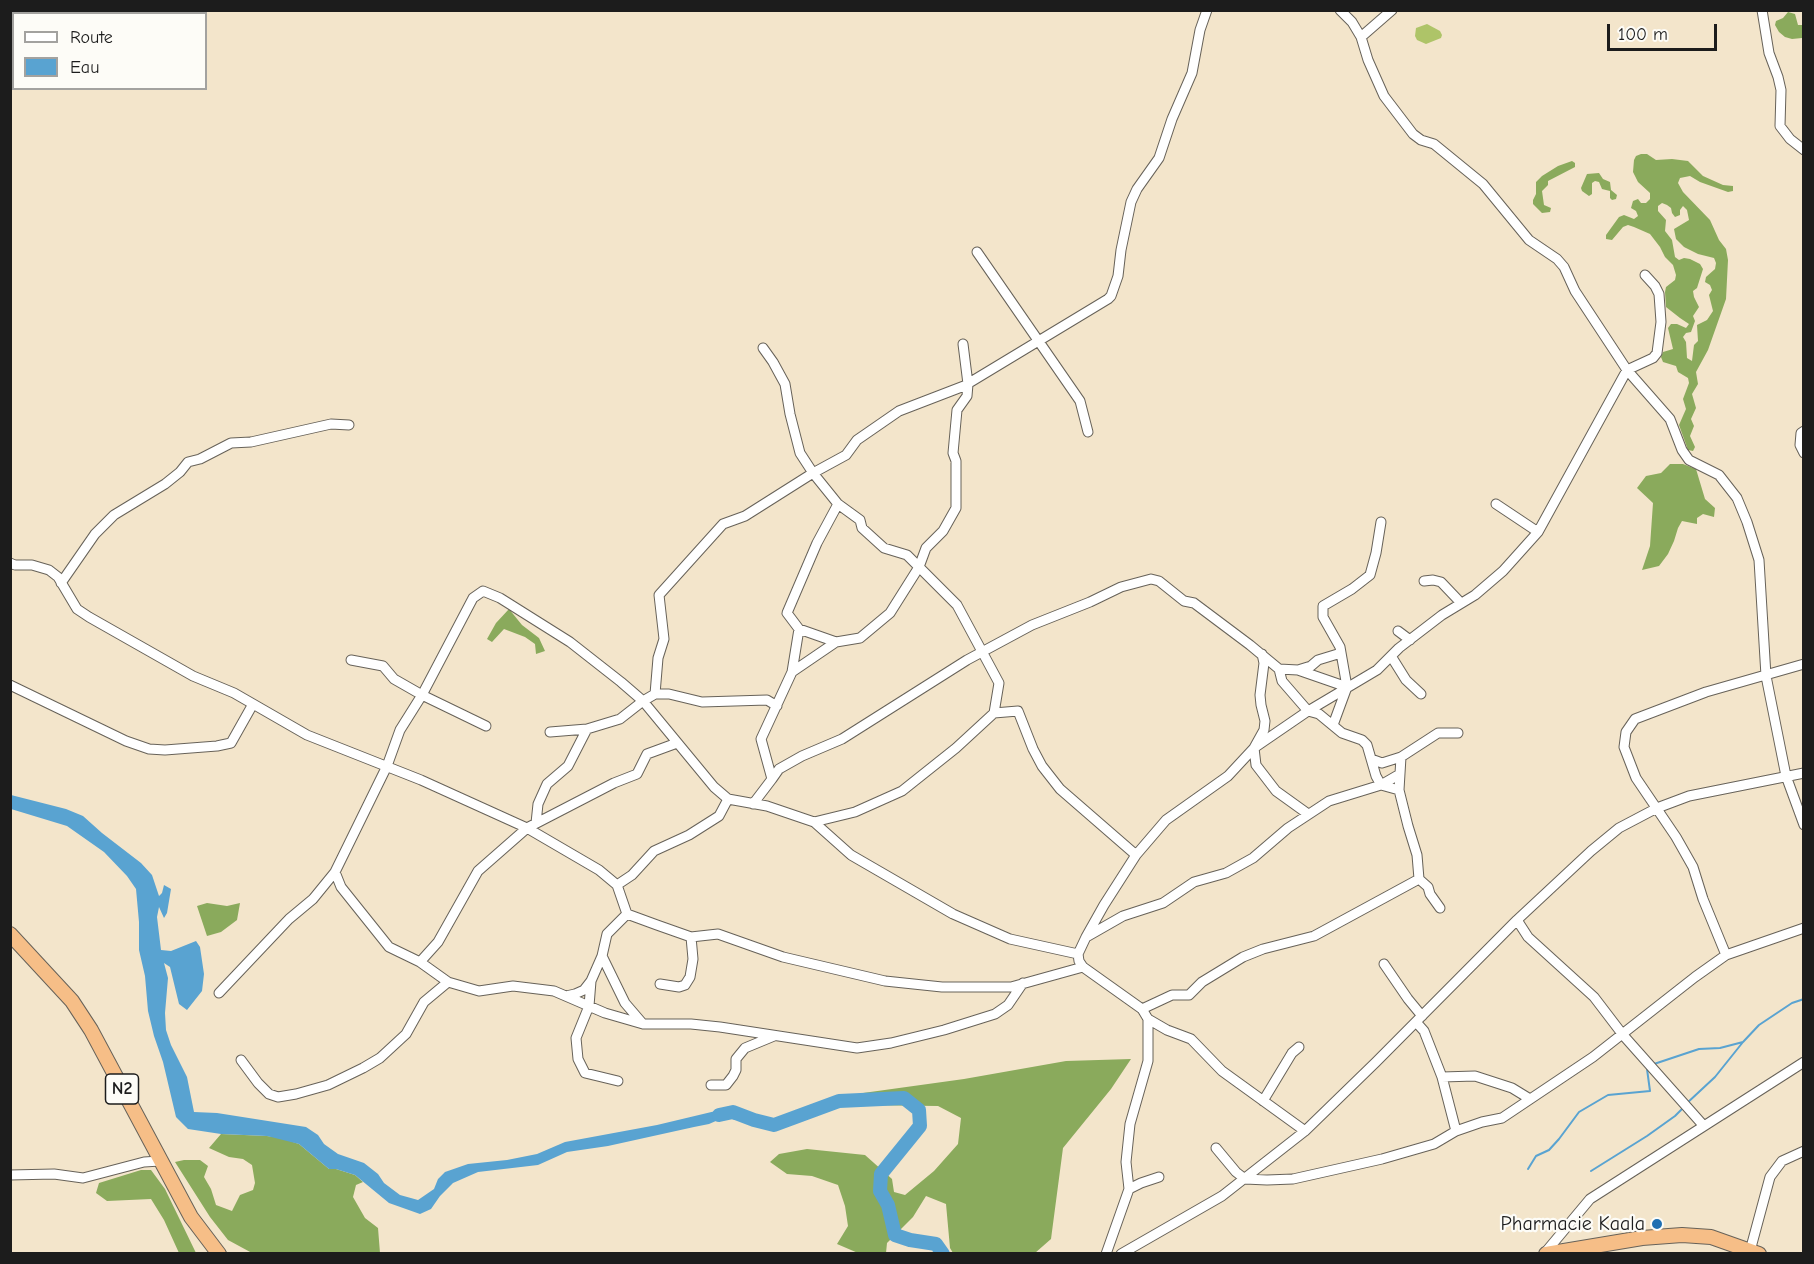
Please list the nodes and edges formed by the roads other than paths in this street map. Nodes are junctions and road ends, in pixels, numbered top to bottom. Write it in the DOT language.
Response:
graph roads {
  1 [pos="1207,10"];
  2 [pos="1340,10"];
  3 [pos="1392,10"];
  4 [pos="1762,10"];
  5 [pos="1364,34"];
  6 [pos="1803,150"];
  7 [pos="977,252"];
  8 [pos="1645,275"];
  9 [pos="1038,341"];
  10 [pos="963,344"];
  11 [pos="763,348"];
  12 [pos="1627,370"];
  13 [pos="968,384"];
  14 [pos="349,425"];
  15 [pos="1803,431"];
  16 [pos="1088,432"];
  17 [pos="1803,453"];
  18 [pos="813,473"];
  19 [pos="838,504"];
  20 [pos="1496,504"];
  21 [pos="1381,522"];
  22 [pos="1538,532"];
  23 [pos="926,548"];
  24 [pos="907,555"];
  25 [pos="10,564"];
  26 [pos="920,567"];
  27 [pos="1424,581"];
  28 [pos="61,583"];
  29 [pos="1461,603"];
  30 [pos="799,629"];
  31 [pos="1398,631"];
  32 [pos="1410,640"];
  33 [pos="836,642"];
  34 [pos="982,652"];
  35 [pos="1341,652"];
  36 [pos="1262,654"];
  37 [pos="1391,656"];
  38 [pos="351,660"];
  39 [pos="1803,664"];
  40 [pos="1279,669"];
  41 [pos="1298,670"];
  42 [pos="792,672"];
  43 [pos="1767,676"];
  44 [pos="10,685"];
  45 [pos="1347,687"];
  46 [pos="655,694"];
  47 [pos="1421,694"];
  48 [pos="422,695"];
  49 [pos="643,701"];
  50 [pos="253,704"];
  51 [pos="777,706"];
  52 [pos="1308,711"];
  53 [pos="994,713"];
  54 [pos="1333,725"];
  55 [pos="486,726"];
  56 [pos="587,729"];
  57 [pos="550,732"];
  58 [pos="1458,733"];
  59 [pos="677,743"];
  60 [pos="1254,748"];
  61 [pos="1401,757"];
  62 [pos="1371,759"];
  63 [pos="387,766"];
  64 [pos="1803,773"];
  65 [pos="1400,774"];
  66 [pos="1786,776"];
  67 [pos="772,779"];
  68 [pos="1381,785"];
  69 [pos="1399,790"];
  70 [pos="728,799"];
  71 [pos="753,804"];
  72 [pos="1657,808"];
  73 [pos="1308,814"];
  74 [pos="814,822"];
  75 [pos="531,825"];
  76 [pos="1803,825"];
  77 [pos="1136,855"];
  78 [pos="335,872"];
  79 [pos="1419,879"];
  80 [pos="617,885"];
  81 [pos="1440,908"];
  82 [pos="627,914"];
  83 [pos="1517,920"];
  84 [pos="1803,928"];
  85 [pos="10,934"];
  86 [pos="691,937"];
  87 [pos="1086,937"];
  88 [pos="1078,954"];
  89 [pos="1726,955"];
  90 [pos="602,956"];
  91 [pos="420,962"];
  92 [pos="1384,964"];
  93 [pos="1083,967"];
  94 [pos="591,981"];
  95 [pos="448,982"];
  96 [pos="1023,983"];
  97 [pos="660,984"];
  98 [pos="219,993"];
  99 [pos="566,996"];
  100 [pos="589,1006"];
  101 [pos="1142,1009"];
  102 [pos="1148,1019"];
  103 [pos="1419,1019"];
  104 [pos="643,1024"];
  105 [pos="777,1035"];
  106 [pos="1623,1035"];
  107 [pos="1299,1047"];
  108 [pos="241,1060"];
  109 [pos="1803,1062"];
  110 [pos="1442,1077"];
  111 [pos="618,1081"];
  112 [pos="711,1085"];
  113 [pos="1530,1099"];
  114 [pos="1263,1101"];
  115 [pos="1703,1125"];
  116 [pos="1305,1131"];
  117 [pos="1456,1131"];
  118 [pos="1216,1148"];
  119 [pos="1803,1152"];
  120 [pos="160,1161"];
  121 [pos="10,1175"];
  122 [pos="1159,1177"];
  123 [pos="1245,1179"];
  124 [pos="1129,1189"];
  125 [pos="1560,1252"];
  126 [pos="1755,1252"];
  127 [pos="219,1254"];
  128 [pos="1106,1254"];
  129 [pos="1121,1254"];
  130 [pos="1544,1254"];
  1 -- 9 [label="street"];
  2 -- 5 [label="street"];
  3 -- 5 [label="street"];
  4 -- 6 [label="street"];
  5 -- 12 [label="street"];
  7 -- 9 [label="street"];
  8 -- 12 [label="street"];
  9 -- 13 [label="street"];
  9 -- 16 [label="street"];
  10 -- 13 [label="street"];
  11 -- 18 [label="street"];
  12 -- 22 [label="street"];
  12 -- 43 [label="street"];
  13 -- 18 [label="street"];
  13 -- 23 [label="street"];
  14 -- 28 [label="street"];
  15 -- 17 [label="street"];
  18 -- 19 [label="street"];
  18 -- 46 [label="street"];
  19 -- 24 [label="street"];
  19 -- 30 [label="street"];
  20 -- 22 [label="street"];
  21 -- 35 [label="street"];
  22 -- 29 [label="street"];
  23 -- 24 [label="street"];
  23 -- 26 [label="street"];
  24 -- 26 [label="street"];
  25 -- 28 [label="street"];
  26 -- 33 [label="street"];
  26 -- 34 [label="street"];
  27 -- 29 [label="street"];
  28 -- 50 [label="street"];
  29 -- 32 [label="street"];
  30 -- 33 [label="street"];
  30 -- 42 [label="street"];
  31 -- 32 [label="street"];
  32 -- 37 [label="street"];
  33 -- 42 [label="street"];
  34 -- 36 [label="street"];
  34 -- 53 [label="street"];
  34 -- 67 [label="street"];
  35 -- 41 [label="street"];
  35 -- 45 [label="street"];
  36 -- 40 [label="street"];
  36 -- 60 [label="street"];
  37 -- 45 [label="street"];
  37 -- 47 [label="street"];
  38 -- 48 [label="street"];
  39 -- 43 [label="street"];
  40 -- 41 [label="street"];
  40 -- 52 [label="street"];
  41 -- 45 [label="street"];
  42 -- 51 [label="street"];
  43 -- 66 [label="street"];
  43 -- 72 [label="street"];
  44 -- 50 [label="street"];
  45 -- 52 [label="street"];
  45 -- 54 [label="street"];
  46 -- 49 [label="street"];
  46 -- 51 [label="street"];
  48 -- 49 [label="street"];
  48 -- 55 [label="street"];
  48 -- 63 [label="street"];
  49 -- 56 [label="street"];
  49 -- 59 [label="street"];
  50 -- 63 [label="street"];
  51 -- 67 [label="street"];
  52 -- 54 [label="street"];
  52 -- 60 [label="street"];
  53 -- 74 [label="street"];
  53 -- 77 [label="street"];
  54 -- 62 [label="street"];
  56 -- 57 [label="street"];
  56 -- 75 [label="street"];
  58 -- 61 [label="street"];
  59 -- 70 [label="street"];
  59 -- 75 [label="street"];
  60 -- 73 [label="street"];
  60 -- 77 [label="street"];
  61 -- 62 [label="street"];
  61 -- 65 [label="street"];
  62 -- 68 [label="street"];
  63 -- 75 [label="street"];
  63 -- 78 [label="street"];
  64 -- 66 [label="street"];
  65 -- 68 [label="street"];
  65 -- 69 [label="street"];
  66 -- 72 [label="street"];
  66 -- 76 [label="street"];
  67 -- 71 [label="street"];
  68 -- 69 [label="street"];
  68 -- 73 [label="street"];
  69 -- 79 [label="street"];
  70 -- 71 [label="street"];
  70 -- 80 [label="street"];
  71 -- 74 [label="street"];
  72 -- 83 [label="street"];
  72 -- 89 [label="street"];
  73 -- 87 [label="street"];
  74 -- 88 [label="street"];
  75 -- 80 [label="street"];
  75 -- 91 [label="street"];
  77 -- 87 [label="street"];
  78 -- 91 [label="street"];
  78 -- 98 [label="street"];
  79 -- 81 [label="street"];
  79 -- 101 [label="street"];
  80 -- 82 [label="street"];
  82 -- 86 [label="street"];
  82 -- 90 [label="street"];
  83 -- 103 [label="street"];
  83 -- 106 [label="street"];
  84 -- 89 [label="street"];
  85 -- 120 [label="highway, N2"];
  86 -- 96 [label="street"];
  86 -- 97 [label="street"];
  87 -- 88 [label="street"];
  88 -- 93 [label="street"];
  89 -- 106 [label="street"];
  90 -- 94 [label="street"];
  90 -- 104 [label="street"];
  91 -- 95 [label="street"];
  92 -- 103 [label="street"];
  93 -- 96 [label="street"];
  93 -- 101 [label="street"];
  94 -- 99 [label="street"];
  94 -- 100 [label="street"];
  95 -- 99 [label="street"];
  95 -- 108 [label="street"];
  96 -- 105 [label="street"];
  99 -- 100 [label="street"];
  100 -- 104 [label="street"];
  100 -- 111 [label="street"];
  101 -- 102 [label="street"];
  102 -- 114 [label="street"];
  102 -- 124 [label="street"];
  103 -- 110 [label="street"];
  103 -- 116 [label="street"];
  104 -- 105 [label="street"];
  105 -- 112 [label="street"];
  106 -- 113 [label="street"];
  106 -- 115 [label="street"];
  107 -- 114 [label="street"];
  109 -- 115 [label="street"];
  110 -- 113 [label="street"];
  110 -- 117 [label="street"];
  113 -- 117 [label="street"];
  114 -- 116 [label="street"];
  115 -- 130 [label="street"];
  116 -- 123 [label="street"];
  117 -- 123 [label="street"];
  118 -- 123 [label="street"];
  119 -- 126 [label="street"];
  120 -- 121 [label="street"];
  120 -- 127 [label="highway, N2"];
  122 -- 124 [label="street"];
  123 -- 129 [label="street"];
  124 -- 128 [label="street"];
  125 -- 126 [label="highway"];
  125 -- 130 [label="highway"];
}
